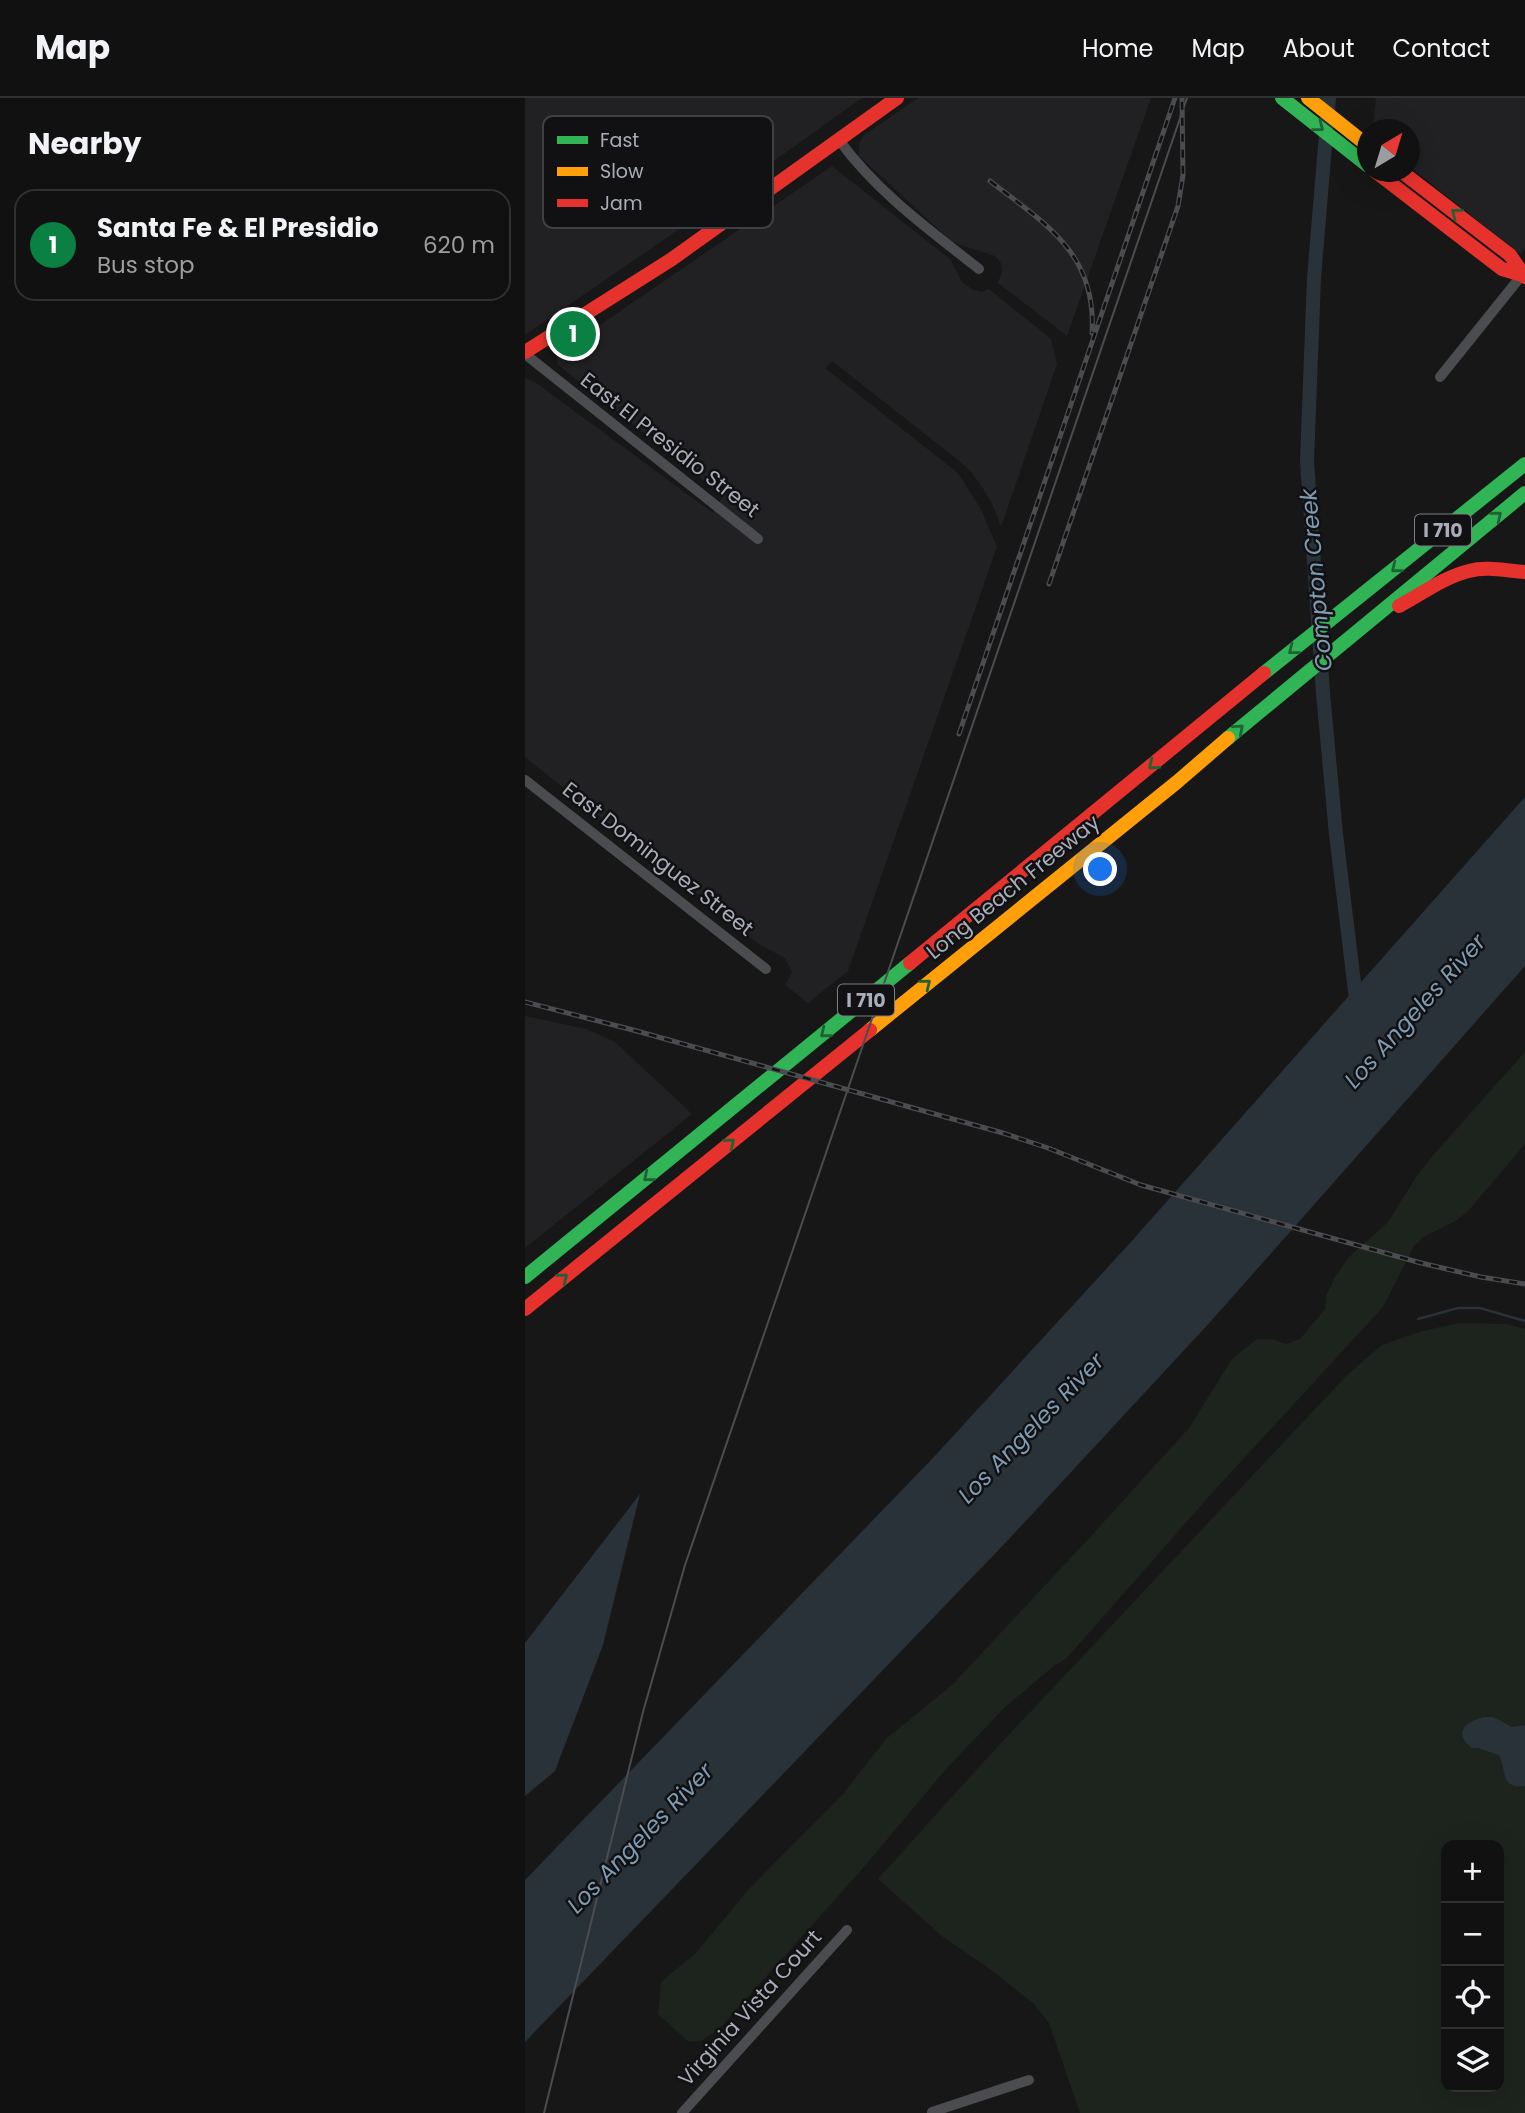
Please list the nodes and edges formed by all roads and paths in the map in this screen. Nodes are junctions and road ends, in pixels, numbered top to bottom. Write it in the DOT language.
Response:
graph roads {
  1 [pos="897,98"];
  2 [pos="1308,98"];
  3 [pos="1284,99"];
  4 [pos="1357,136"];
  5 [pos="839,140"];
  6 [pos="1357,157"];
  7 [pos="1389,182"];
  8 [pos="1415,182"];
  9 [pos="773,187"];
  10 [pos="714,228"];
  11 [pos="979,269"];
  12 [pos="1524,274"];
  13 [pos="525,353"];
  14 [pos="1440,377"];
  15 [pos="1525,464"];
  16 [pos="1525,493"];
  17 [pos="758,539"];
  18 [pos="1525,572"];
  19 [pos="1368,622"];
  20 [pos="525,780"];
  21 [pos="767,969"];
  22 [pos="525,1277"];
  23 [pos="525,1309"];
  24 [pos="847,1930"];
  25 [pos="1029,2080"];
  26 [pos="924,2102"];
  27 [pos="682,2113"];
  28 [pos="932,2113"];
  1 -- 5 [label="main road"];
  2 -- 4 [label="main road"];
  3 -- 6 [label="main road, one-way"];
  5 -- 9 [label="main road"];
  5 -- 11 [label="street"];
  7 -- 12 [label="main road"];
  12 -- 8 [label="main road, one-way"];
  10 -- 13 [label="main road"];
  12 -- 14 [label="street"];
  13 -- 17 [label="street, East El Presidio Street"];
  15 -- 22 [label="main road, Long Beach Freeway / I 710, one-way"];
  19 -- 16 [label="main road, Long Beach Freeway / I 710, one-way"];
  18 -- 19 [label="main road"];
  23 -- 19 [label="main road, Long Beach Freeway / I 710, one-way"];
  20 -- 21 [label="street, East Dominguez Street"];
  24 -- 27 [label="street, Virginia Vista Court"];
  25 -- 28 [label="street"];
  26 -- 28 [label="street"];
}
